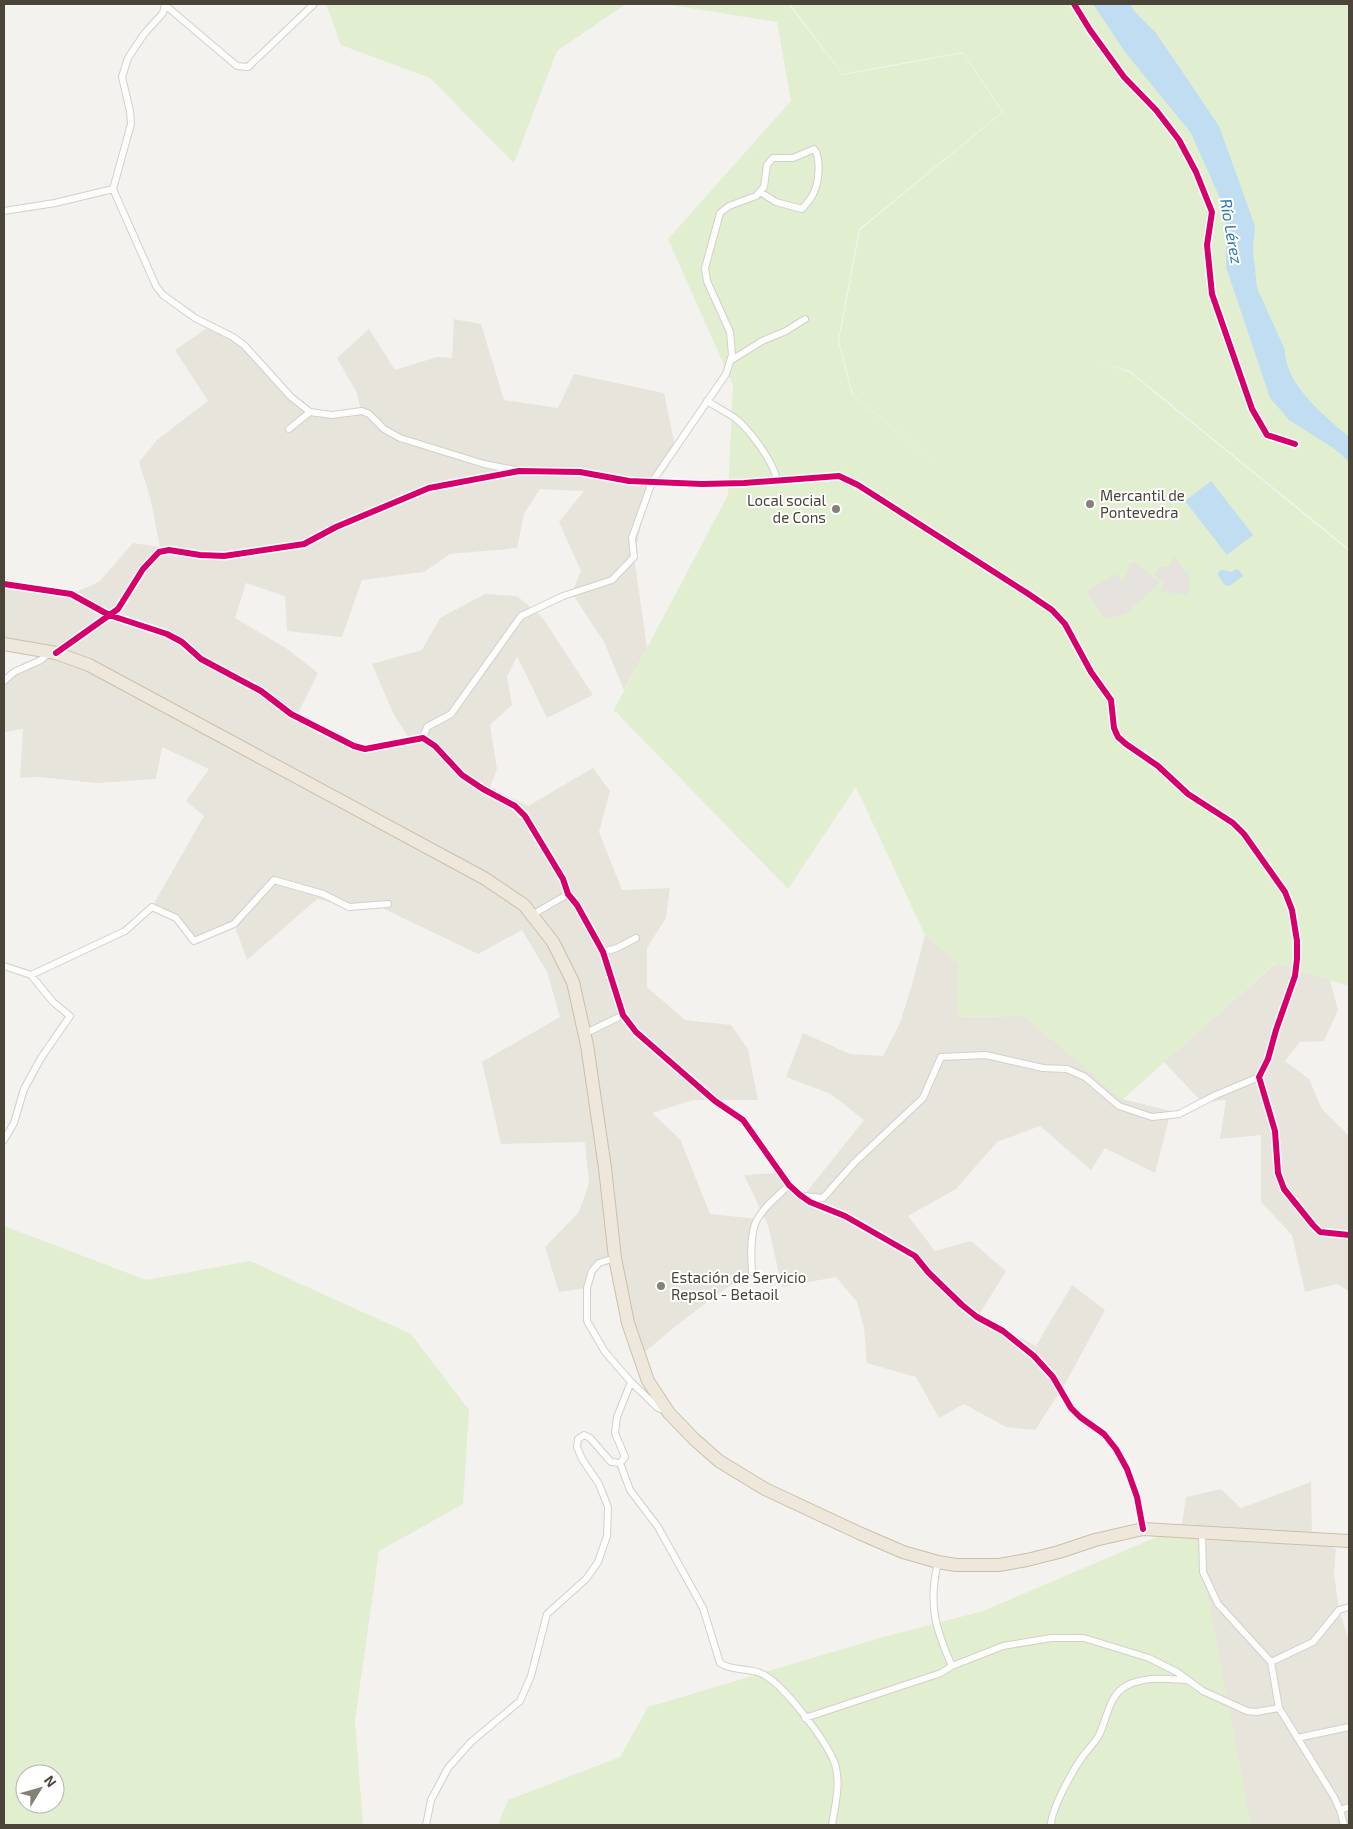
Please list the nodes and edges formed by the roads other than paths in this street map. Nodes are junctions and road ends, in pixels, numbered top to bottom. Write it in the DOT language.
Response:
graph roads {
  1 [pos="165,4"];
  2 [pos="314,4"];
  3 [pos="113,189"];
  4 [pos="760,192"];
  5 [pos="4,211"];
  6 [pos="805,319"];
  7 [pos="730,361"];
  8 [pos="708,401"];
  9 [pos="310,412"];
  10 [pos="289,429"];
  11 [pos="519,471"];
  12 [pos="777,480"];
  13 [pos="652,482"];
  14 [pos="4,584"];
  15 [pos="109,615"];
  16 [pos="4,644"];
  17 [pos="53,653"];
  18 [pos="4,680"];
  19 [pos="423,738"];
  20 [pos="568,894"];
  21 [pos="388,904"];
  22 [pos="532,915"];
  23 [pos="636,938"];
  24 [pos="603,952"];
  25 [pos="4,966"];
  26 [pos="31,975"];
  27 [pos="623,1015"];
  28 [pos="584,1034"];
  29 [pos="1259,1077"];
  30 [pos="4,1140"];
  31 [pos="789,1185"];
  32 [pos="800,1195"];
  33 [pos="1349,1235"];
  34 [pos="615,1258"];
  35 [pos="752,1272"];
  36 [pos="631,1382"];
  37 [pos="668,1412"];
  38 [pos="620,1463"];
  39 [pos="1143,1529"];
  40 [pos="1202,1532"];
  41 [pos="1349,1541"];
  42 [pos="938,1562"];
  43 [pos="1349,1608"];
  44 [pos="1271,1662"];
  45 [pos="952,1666"];
  46 [pos="1186,1680"];
  47 [pos="1279,1708"];
  48 [pos="806,1718"];
  49 [pos="1349,1727"];
  50 [pos="1297,1738"];
  51 [pos="1349,1807"];
  52 [pos="1340,1810"];
  53 [pos="426,1825"];
  54 [pos="832,1825"];
  55 [pos="1051,1825"];
  56 [pos="1344,1825"];
  1 -- 2 [label="street"];
  1 -- 3 [label="street"];
  3 -- 5 [label="street"];
  3 -- 9 [label="street"];
  4 -- 4 [label="street"];
  4 -- 7 [label="street"];
  6 -- 7 [label="street"];
  7 -- 8 [label="street"];
  8 -- 12 [label="street"];
  8 -- 13 [label="street"];
  9 -- 10 [label="street"];
  9 -- 11 [label="street"];
  11 -- 13 [label="street"];
  11 -- 15 [label="street"];
  12 -- 13 [label="street"];
  12 -- 29 [label="street"];
  13 -- 19 [label="street"];
  14 -- 15 [label="street"];
  15 -- 17 [label="street"];
  15 -- 19 [label="street"];
  16 -- 17 [label="highway"];
  17 -- 18 [label="street"];
  17 -- 22 [label="highway"];
  19 -- 20 [label="street"];
  20 -- 22 [label="street"];
  20 -- 24 [label="street"];
  21 -- 26 [label="street"];
  22 -- 28 [label="highway"];
  23 -- 24 [label="street"];
  24 -- 27 [label="street"];
  25 -- 26 [label="street"];
  26 -- 30 [label="street"];
  27 -- 28 [label="street"];
  27 -- 31 [label="street"];
  28 -- 34 [label="highway"];
  29 -- 32 [label="street"];
  29 -- 33 [label="street"];
  31 -- 32 [label="street"];
  31 -- 35 [label="street"];
  32 -- 39 [label="street"];
  34 -- 36 [label="street"];
  34 -- 37 [label="highway"];
  36 -- 37 [label="street"];
  36 -- 38 [label="street"];
  37 -- 42 [label="highway"];
  38 -- 48 [label="street"];
  38 -- 53 [label="street"];
  39 -- 40 [label="highway"];
  39 -- 42 [label="highway"];
  40 -- 41 [label="highway"];
  40 -- 44 [label="street"];
  42 -- 45 [label="street"];
  43 -- 44 [label="street"];
  44 -- 47 [label="street"];
  45 -- 46 [label="street"];
  45 -- 48 [label="street"];
  46 -- 47 [label="street"];
  46 -- 55 [label="street"];
  47 -- 50 [label="street"];
  48 -- 54 [label="street"];
  49 -- 50 [label="street"];
  50 -- 52 [label="street"];
  51 -- 52 [label="street"];
  52 -- 56 [label="street"];
}
